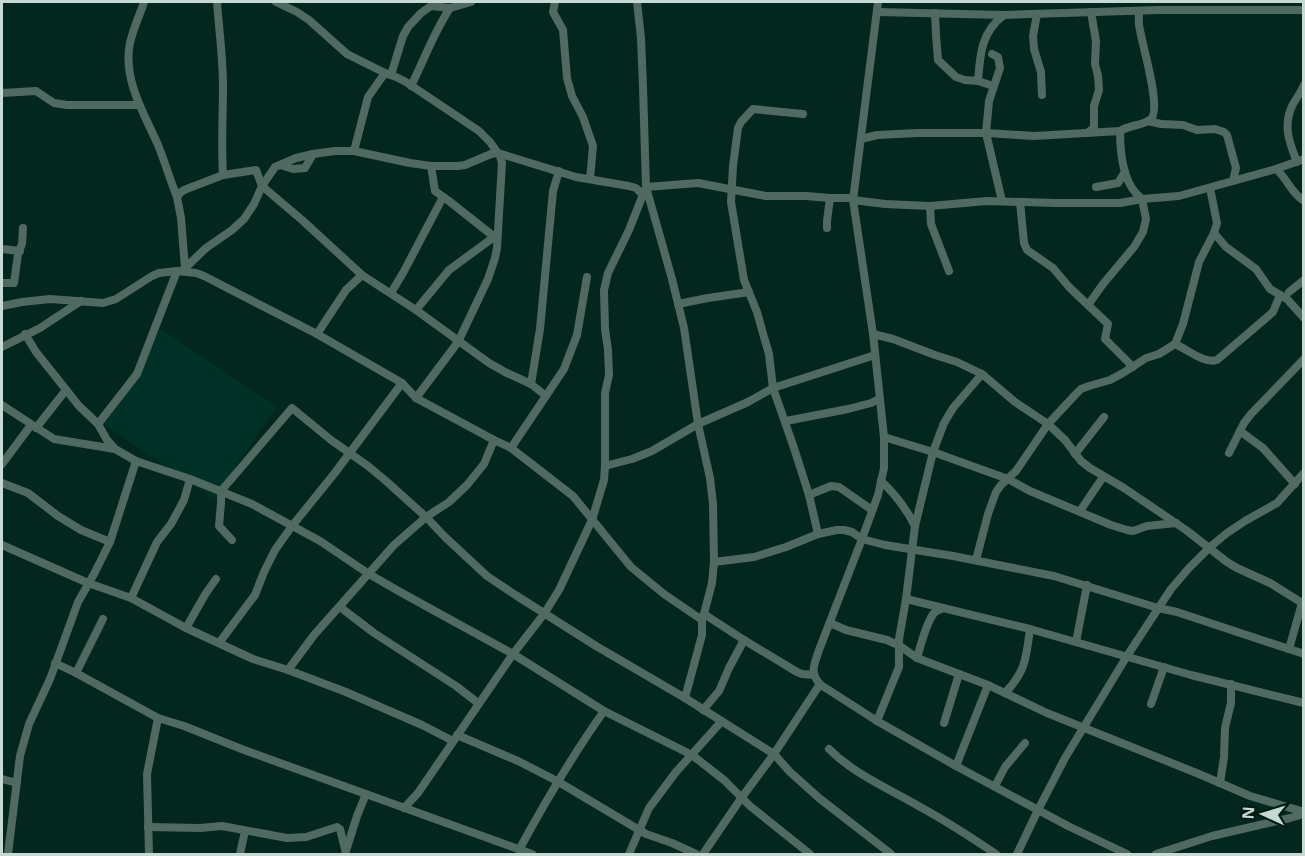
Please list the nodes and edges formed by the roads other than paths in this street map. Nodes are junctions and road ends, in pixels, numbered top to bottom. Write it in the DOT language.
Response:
graph roads {
  1 [pos="144,2"];
  2 [pos="217,2"];
  3 [pos="276,2"];
  4 [pos="471,2"];
  5 [pos="555,2"];
  6 [pos="637,2"];
  7 [pos="878,2"];
  8 [pos="1203,6"];
  9 [pos="450,8"];
  10 [pos="1304,10"];
  11 [pos="1139,11"];
  12 [pos="877,12"];
  13 [pos="1091,12"];
  14 [pos="935,13"];
  15 [pos="1037,14"];
  16 [pos="1004,15"];
  17 [pos="992,54"];
  18 [pos="388,74"];
  19 [pos="978,81"];
  20 [pos="1304,85"];
  21 [pos="411,86"];
  22 [pos="993,86"];
  23 [pos="2,93"];
  24 [pos="1042,94"];
  25 [pos="139,105"];
  26 [pos="803,114"];
  27 [pos="1148,121"];
  28 [pos="1120,131"];
  29 [pos="986,133"];
  30 [pos="1087,133"];
  31 [pos="861,139"];
  32 [pos="354,151"];
  33 [pos="498,153"];
  34 [pos="1300,160"];
  35 [pos="277,166"];
  36 [pos="430,166"];
  37 [pos="1276,169"];
  38 [pos="256,170"];
  39 [pos="559,171"];
  40 [pos="1125,172"];
  41 [pos="223,175"];
  42 [pos="590,179"];
  43 [pos="1233,181"];
  44 [pos="262,186"];
  45 [pos="1096,187"];
  46 [pos="1210,188"];
  47 [pos="731,190"];
  48 [pos="644,191"];
  49 [pos="177,197"];
  50 [pos="443,197"];
  51 [pos="830,198"];
  52 [pos="853,199"];
  53 [pos="1142,199"];
  54 [pos="1002,201"];
  55 [pos="1304,201"];
  56 [pos="1020,202"];
  57 [pos="930,206"];
  58 [pos="23,228"];
  59 [pos="827,228"];
  60 [pos="1214,233"];
  61 [pos="496,239"];
  62 [pos="2,249"];
  63 [pos="20,251"];
  64 [pos="181,270"];
  65 [pos="949,271"];
  66 [pos="362,275"];
  67 [pos="587,277"];
  68 [pos="1304,280"];
  69 [pos="2,283"];
  70 [pos="749,292"];
  71 [pos="1289,292"];
  72 [pos="391,293"];
  73 [pos="1280,295"];
  74 [pos="81,301"];
  75 [pos="678,304"];
  76 [pos="1088,305"];
  77 [pos="2,306"];
  78 [pos="416,310"];
  79 [pos="1304,318"];
  80 [pos="25,334"];
  81 [pos="316,334"];
  82 [pos="873,334"];
  83 [pos="458,342"];
  84 [pos="1175,344"];
  85 [pos="2,347"];
  86 [pos="875,355"];
  87 [pos="1304,359"];
  88 [pos="1133,367"];
  89 [pos="982,374"];
  90 [pos="402,383"];
  91 [pos="531,384"];
  92 [pos="773,388"];
  93 [pos="66,390"];
  94 [pos="546,396"];
  95 [pos="416,398"];
  96 [pos="879,399"];
  97 [pos="2,405"];
  98 [pos="1104,417"];
  99 [pos="786,421"];
  100 [pos="98,424"];
  101 [pos="698,424"];
  102 [pos="1048,424"];
  103 [pos="34,427"];
  104 [pos="1240,431"];
  105 [pos="884,437"];
  106 [pos="494,440"];
  107 [pos="511,448"];
  108 [pos="115,449"];
  109 [pos="349,452"];
  110 [pos="933,452"];
  111 [pos="1229,453"];
  112 [pos="1075,454"];
  113 [pos="136,460"];
  114 [pos="2,464"];
  115 [pos="605,466"];
  116 [pos="1304,473"];
  117 [pos="1103,477"];
  118 [pos="190,479"];
  119 [pos="1008,479"];
  120 [pos="881,482"];
  121 [pos="2,483"];
  122 [pos="1295,484"];
  123 [pos="221,491"];
  124 [pos="808,495"];
  125 [pos="872,510"];
  126 [pos="1080,511"];
  127 [pos="426,517"];
  128 [pos="592,519"];
  129 [pos="1176,523"];
  130 [pos="292,526"];
  131 [pos="915,526"];
  132 [pos="818,534"];
  133 [pos="862,539"];
  134 [pos="232,540"];
  135 [pos="110,542"];
  136 [pos="2,545"];
  137 [pos="1210,547"];
  138 [pos="912,550"];
  139 [pos="976,560"];
  140 [pos="714,562"];
  141 [pos="369,574"];
  142 [pos="216,579"];
  143 [pos="88,583"];
  144 [pos="1087,585"];
  145 [pos="130,598"];
  146 [pos="906,599"];
  147 [pos="1303,603"];
  148 [pos="340,607"];
  149 [pos="943,608"];
  150 [pos="1158,608"];
  151 [pos="544,614"];
  152 [pos="703,617"];
  153 [pos="103,619"];
  154 [pos="830,623"];
  155 [pos="186,628"];
  156 [pos="1030,630"];
  157 [pos="744,640"];
  158 [pos="1076,642"];
  159 [pos="219,643"];
  160 [pos="900,646"];
  161 [pos="1289,649"];
  162 [pos="513,654"];
  163 [pos="1304,654"];
  164 [pos="1127,656"];
  165 [pos="917,658"];
  166 [pos="55,663"];
  167 [pos="1164,667"];
  168 [pos="288,670"];
  169 [pos="76,673"];
  170 [pos="960,674"];
  171 [pos="814,675"];
  172 [pos="820,684"];
  173 [pos="1231,684"];
  174 [pos="987,685"];
  175 [pos="1005,693"];
  176 [pos="685,698"];
  177 [pos="478,704"];
  178 [pos="1151,704"];
  179 [pos="1304,704"];
  180 [pos="703,710"];
  181 [pos="604,711"];
  182 [pos="158,718"];
  183 [pos="877,721"];
  184 [pos="721,722"];
  185 [pos="944,723"];
  186 [pos="1084,728"];
  187 [pos="455,738"];
  188 [pos="1025,743"];
  189 [pos="829,749"];
  190 [pos="774,754"];
  191 [pos="692,755"];
  192 [pos="956,766"];
  193 [pos="2,779"];
  194 [pos="557,781"];
  195 [pos="17,783"];
  196 [pos="1220,783"];
  197 [pos="995,786"];
  198 [pos="366,794"];
  199 [pos="742,797"];
  200 [pos="404,808"];
  201 [pos="1038,810"];
  202 [pos="1304,813"];
  203 [pos="147,827"];
  204 [pos="639,830"];
  205 [pos="245,831"];
  206 [pos="519,849"];
  207 [pos="345,852"];
  208 [pos="8,855"];
  209 [pos="148,855"];
  210 [pos="240,855"];
  211 [pos="532,855"];
  212 [pos="629,855"];
  213 [pos="696,855"];
  214 [pos="704,855"];
  215 [pos="810,855"];
  216 [pos="891,855"];
  217 [pos="996,855"];
  218 [pos="1017,855"];
  219 [pos="1127,855"];
  220 [pos="1156,855"];
  1 -- 25 [label="street"];
  2 -- 41 [label="street"];
  3 -- 18 [label="street"];
  4 -- 9 [label="street"];
  5 -- 42 [label="street"];
  6 -- 48 [label="street"];
  7 -- 12 [label="street"];
  8 -- 10 [label="street"];
  8 -- 11 [label="street"];
  9 -- 18 [label="street"];
  9 -- 21 [label="street"];
  11 -- 13 [label="street"];
  11 -- 27 [label="street"];
  12 -- 14 [label="street"];
  12 -- 31 [label="street"];
  13 -- 15 [label="street"];
  13 -- 30 [label="street"];
  14 -- 16 [label="street"];
  14 -- 19 [label="street"];
  15 -- 16 [label="street"];
  15 -- 24 [label="street"];
  16 -- 19 [label="street"];
  17 -- 22 [label="street"];
  18 -- 21 [label="street"];
  18 -- 32 [label="street"];
  19 -- 22 [label="street"];
  20 -- 34 [label="street"];
  21 -- 33 [label="street"];
  22 -- 29 [label="street"];
  23 -- 25 [label="street"];
  25 -- 49 [label="street"];
  26 -- 47 [label="street"];
  27 -- 28 [label="street"];
  27 -- 43 [label="street"];
  28 -- 30 [label="street"];
  28 -- 40 [label="street"];
  29 -- 30 [label="street"];
  29 -- 31 [label="street"];
  29 -- 54 [label="street"];
  31 -- 52 [label="street"];
  32 -- 35 [label="street"];
  32 -- 36 [label="street"];
  33 -- 36 [label="street"];
  33 -- 39 [label="street"];
  33 -- 61 [label="street"];
  34 -- 37 [label="street"];
  35 -- 38 [label="street"];
  35 -- 44 [label="street"];
  36 -- 50 [label="street"];
  37 -- 43 [label="street"];
  37 -- 55 [label="street"];
  38 -- 41 [label="street"];
  38 -- 44 [label="street"];
  39 -- 42 [label="street"];
  39 -- 91 [label="street"];
  40 -- 45 [label="street"];
  40 -- 53 [label="street"];
  41 -- 49 [label="street"];
  42 -- 48 [label="street"];
  43 -- 46 [label="street"];
  44 -- 64 [label="street"];
  44 -- 66 [label="street"];
  46 -- 53 [label="street"];
  46 -- 60 [label="street"];
  47 -- 48 [label="street"];
  47 -- 51 [label="street"];
  47 -- 70 [label="street"];
  48 -- 75 [label="street"];
  48 -- 115 [label="street"];
  49 -- 64 [label="street"];
  50 -- 61 [label="street"];
  50 -- 72 [label="street"];
  51 -- 52 [label="street"];
  51 -- 59 [label="street"];
  52 -- 57 [label="street"];
  52 -- 82 [label="street"];
  53 -- 56 [label="street"];
  53 -- 76 [label="street"];
  54 -- 56 [label="street"];
  54 -- 57 [label="street"];
  56 -- 76 [label="street"];
  57 -- 65 [label="street"];
  58 -- 63 [label="street"];
  60 -- 73 [label="street"];
  60 -- 84 [label="street"];
  61 -- 78 [label="street"];
  61 -- 83 [label="street"];
  62 -- 63 [label="street"];
  63 -- 69 [label="street"];
  64 -- 74 [label="street"];
  64 -- 81 [label="street"];
  64 -- 100 [label="street"];
  66 -- 72 [label="street"];
  66 -- 81 [label="street"];
  67 -- 94 [label="street"];
  68 -- 71 [label="street"];
  70 -- 75 [label="street"];
  70 -- 92 [label="street"];
  72 -- 78 [label="street"];
  73 -- 79 [label="street"];
  73 -- 84 [label="street"];
  74 -- 77 [label="street"];
  74 -- 80 [label="street"];
  75 -- 101 [label="street"];
  76 -- 88 [label="street"];
  78 -- 83 [label="street"];
  80 -- 85 [label="street"];
  80 -- 93 [label="street"];
  81 -- 90 [label="street"];
  82 -- 86 [label="street"];
  82 -- 89 [label="street"];
  83 -- 91 [label="street"];
  83 -- 95 [label="street"];
  84 -- 88 [label="street"];
  86 -- 92 [label="street"];
  86 -- 96 [label="street"];
  87 -- 104 [label="street"];
  88 -- 102 [label="street"];
  89 -- 102 [label="street"];
  89 -- 110 [label="street"];
  90 -- 95 [label="street"];
  90 -- 109 [label="street"];
  91 -- 94 [label="street"];
  92 -- 99 [label="street"];
  92 -- 101 [label="street"];
  93 -- 100 [label="street"];
  93 -- 103 [label="street"];
  94 -- 107 [label="street"];
  95 -- 106 [label="street"];
  96 -- 99 [label="street"];
  96 -- 105 [label="street"];
  97 -- 103 [label="street"];
  98 -- 112 [label="street"];
  99 -- 124 [label="street"];
  100 -- 108 [label="street"];
  101 -- 115 [label="street"];
  101 -- 140 [label="street"];
  102 -- 112 [label="street"];
  102 -- 119 [label="street"];
  103 -- 108 [label="street"];
  103 -- 114 [label="street"];
  104 -- 111 [label="street"];
  104 -- 122 [label="street"];
  105 -- 110 [label="street"];
  105 -- 120 [label="street"];
  106 -- 107 [label="street"];
  106 -- 127 [label="street"];
  107 -- 128 [label="street"];
  108 -- 113 [label="street"];
  109 -- 123 [label="street"];
  109 -- 127 [label="street"];
  109 -- 130 [label="street"];
  110 -- 119 [label="street"];
  110 -- 131 [label="street"];
  112 -- 117 [label="street"];
  113 -- 118 [label="street"];
  113 -- 135 [label="street"];
  115 -- 128 [label="street"];
  116 -- 122 [label="street"];
  117 -- 126 [label="street"];
  117 -- 129 [label="street"];
  118 -- 123 [label="street"];
  118 -- 145 [label="street"];
  119 -- 126 [label="street"];
  119 -- 139 [label="street"];
  120 -- 125 [label="street"];
  120 -- 131 [label="street"];
  121 -- 135 [label="street"];
  122 -- 137 [label="street"];
  123 -- 130 [label="street"];
  123 -- 134 [label="street"];
  124 -- 125 [label="street"];
  124 -- 132 [label="street"];
  125 -- 133 [label="street"];
  126 -- 129 [label="street"];
  127 -- 141 [label="street"];
  127 -- 151 [label="street"];
  128 -- 151 [label="street"];
  128 -- 152 [label="street"];
  129 -- 137 [label="street"];
  130 -- 141 [label="street"];
  130 -- 159 [label="street"];
  131 -- 138 [label="street"];
  132 -- 133 [label="street"];
  132 -- 140 [label="street"];
  133 -- 138 [label="street"];
  133 -- 154 [label="street"];
  135 -- 143 [label="street"];
  136 -- 143 [label="street"];
  137 -- 147 [label="street"];
  137 -- 150 [label="street"];
  138 -- 139 [label="street"];
  138 -- 146 [label="street"];
  139 -- 144 [label="street"];
  140 -- 152 [label="street"];
  141 -- 148 [label="street"];
  141 -- 162 [label="street"];
  142 -- 155 [label="street"];
  143 -- 145 [label="street"];
  143 -- 166 [label="street"];
  144 -- 150 [label="street"];
  144 -- 158 [label="street"];
  145 -- 155 [label="street"];
  146 -- 149 [label="street"];
  146 -- 160 [label="street"];
  147 -- 161 [label="street"];
  148 -- 168 [label="street"];
  148 -- 177 [label="street"];
  149 -- 156 [label="street"];
  149 -- 165 [label="street"];
  150 -- 161 [label="street"];
  150 -- 164 [label="street"];
  151 -- 162 [label="street"];
  151 -- 176 [label="street"];
  152 -- 157 [label="street"];
  152 -- 176 [label="street"];
  153 -- 169 [label="street"];
  154 -- 160 [label="street"];
  154 -- 171 [label="street"];
  155 -- 159 [label="street"];
  156 -- 158 [label="street"];
  156 -- 175 [label="street"];
  157 -- 171 [label="street"];
  157 -- 180 [label="street"];
  158 -- 164 [label="street"];
  159 -- 168 [label="street"];
  160 -- 165 [label="street"];
  160 -- 183 [label="street"];
  161 -- 163 [label="street"];
  162 -- 177 [label="street"];
  162 -- 181 [label="street"];
  164 -- 167 [label="street"];
  164 -- 186 [label="street"];
  165 -- 170 [label="street"];
  166 -- 169 [label="street"];
  166 -- 195 [label="street"];
  167 -- 173 [label="street"];
  167 -- 178 [label="street"];
  168 -- 187 [label="street"];
  169 -- 182 [label="street"];
  170 -- 174 [label="street"];
  170 -- 185 [label="street"];
  171 -- 172 [label="street"];
  172 -- 183 [label="street"];
  172 -- 190 [label="street"];
  173 -- 179 [label="street"];
  173 -- 196 [label="street"];
  174 -- 175 [label="street"];
  174 -- 192 [label="street"];
  175 -- 186 [label="street"];
  176 -- 180 [label="street"];
  177 -- 187 [label="street"];
  180 -- 184 [label="street"];
  181 -- 191 [label="street"];
  181 -- 194 [label="street"];
  182 -- 198 [label="street"];
  182 -- 203 [label="street"];
  183 -- 192 [label="street"];
  184 -- 190 [label="street"];
  184 -- 191 [label="street"];
  186 -- 196 [label="street"];
  186 -- 201 [label="street"];
  187 -- 194 [label="street"];
  187 -- 200 [label="street"];
  188 -- 197 [label="street"];
  189 -- 217 [label="street"];
  190 -- 199 [label="street"];
  190 -- 216 [label="street"];
  191 -- 199 [label="street"];
  191 -- 204 [label="street"];
  192 -- 197 [label="street"];
  193 -- 195 [label="street"];
  194 -- 204 [label="street"];
  194 -- 206 [label="street"];
  195 -- 208 [label="street"];
  196 -- 202 [label="street"];
  197 -- 201 [label="street"];
  198 -- 200 [label="street"];
  198 -- 207 [label="street"];
  199 -- 214 [label="street"];
  199 -- 215 [label="street"];
  200 -- 206 [label="street"];
  201 -- 218 [label="street"];
  201 -- 219 [label="street"];
  202 -- 220 [label="street"];
  203 -- 205 [label="street"];
  203 -- 209 [label="street"];
  204 -- 212 [label="street"];
  204 -- 213 [label="street"];
  205 -- 207 [label="street"];
  205 -- 210 [label="street"];
  206 -- 211 [label="street"];
}
